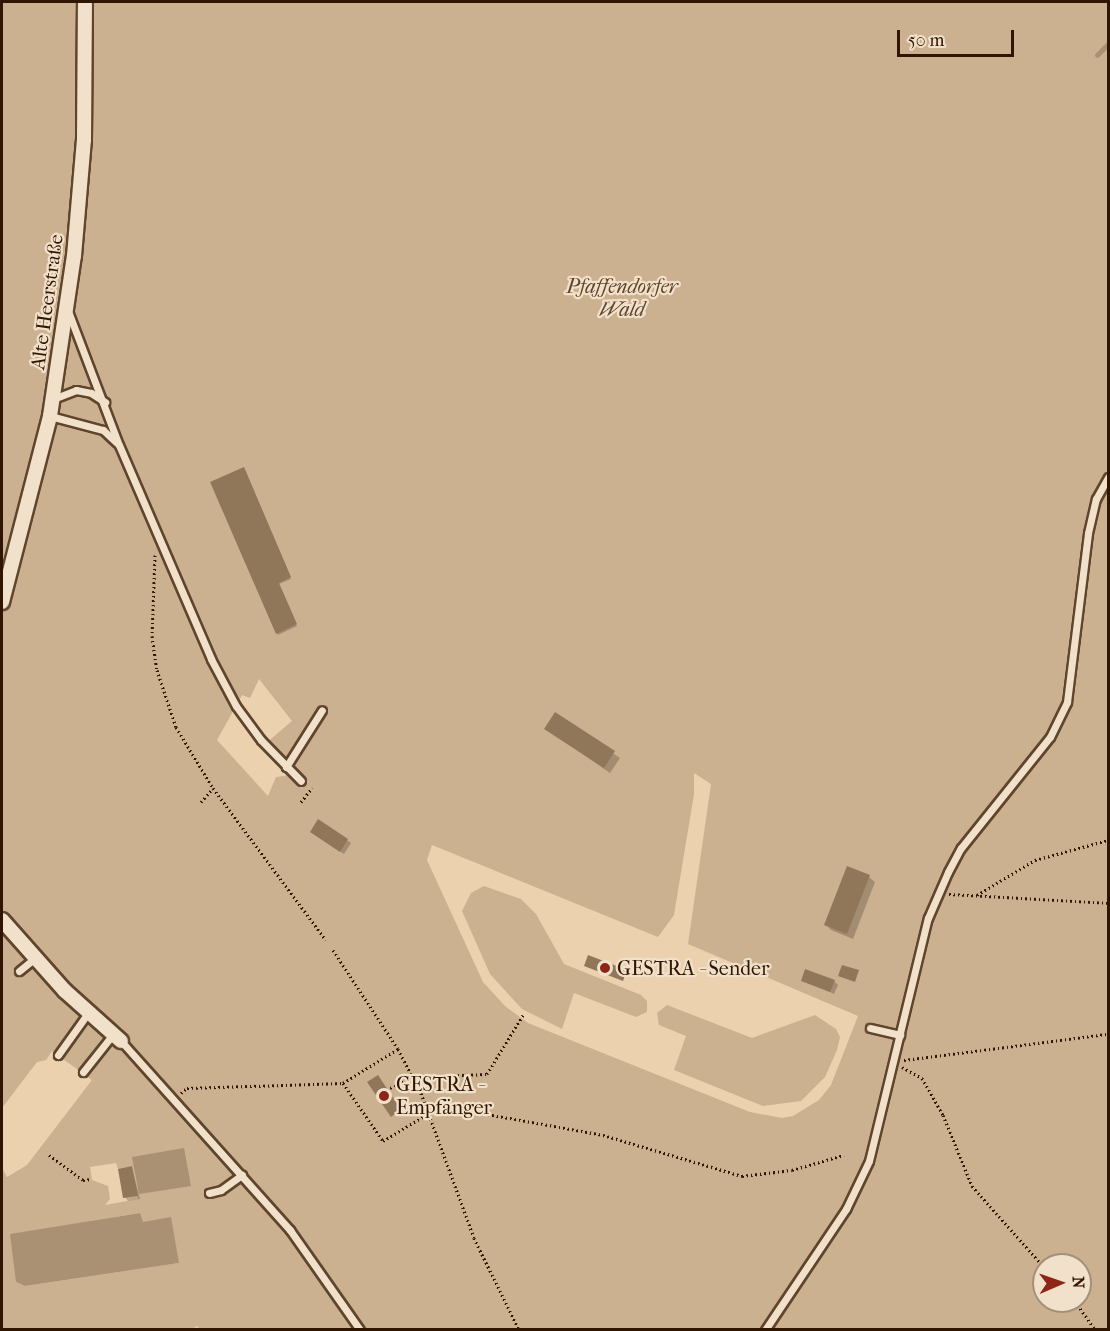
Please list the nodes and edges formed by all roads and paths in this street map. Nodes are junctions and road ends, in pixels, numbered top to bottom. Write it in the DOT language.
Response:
graph roads {
  1 [pos="85,2"];
  2 [pos="66,305"];
  3 [pos="52,399"];
  4 [pos="105,402"];
  5 [pos="50,416"];
  6 [pos="119,444"];
  7 [pos="1108,477"];
  8 [pos="160,541"];
  9 [pos="2,602"];
  10 [pos="322,710"];
  11 [pos="286,766"];
  12 [pos="204,773"];
  13 [pos="199,776"];
  14 [pos="301,781"];
  15 [pos="213,788"];
  16 [pos="312,788"];
  17 [pos="201,802"];
  18 [pos="301,802"];
  19 [pos="1108,840"];
  20 [pos="938,894"];
  21 [pos="975,896"];
  22 [pos="1108,903"];
  23 [pos="2,920"];
  24 [pos="326,940"];
  25 [pos="333,950"];
  26 [pos="35,958"];
  27 [pos="20,970"];
  28 [pos="88,1013"];
  29 [pos="523,1015"];
  30 [pos="870,1028"];
  31 [pos="1108,1034"];
  32 [pos="900,1035"];
  33 [pos="117,1037"];
  34 [pos="398,1049"];
  35 [pos="58,1055"];
  36 [pos="894,1064"];
  37 [pos="83,1072"];
  38 [pos="413,1077"];
  39 [pos="343,1083"];
  40 [pos="390,1088"];
  41 [pos="174,1098"];
  42 [pos="429,1113"];
  43 [pos="50,1155"];
  44 [pos="844,1155"];
  45 [pos="242,1175"];
  46 [pos="92,1179"];
  47 [pos="209,1193"];
  48 [pos="1032,1254"];
  49 [pos="1083,1313"];
  50 [pos="360,1329"];
  51 [pos="519,1329"];
  52 [pos="765,1329"];
  53 [pos="1095,1329"];
  1 -- 2 [label="street, Alte Heerstraße"];
  2 -- 3 [label="street, Alte Heerstraße"];
  2 -- 4 [label="lane"];
  3 -- 4 [label="lane"];
  3 -- 5 [label="street, Alte Heerstraße"];
  4 -- 6 [label="lane"];
  5 -- 6 [label="lane"];
  5 -- 9 [label="street, Alte Heerstraße"];
  6 -- 8 [label="lane"];
  7 -- 20 [label="lane"];
  8 -- 11 [label="lane"];
  8 -- 12 [label="path"];
  10 -- 11 [label="lane"];
  11 -- 14 [label="lane"];
  12 -- 13 [label="path"];
  12 -- 15 [label="path"];
  15 -- 17 [label="path"];
  15 -- 24 [label="path"];
  16 -- 18 [label="path"];
  19 -- 21 [label="path"];
  20 -- 21 [label="path"];
  20 -- 32 [label="lane"];
  21 -- 22 [label="path"];
  23 -- 26 [label="street"];
  25 -- 34 [label="path"];
  26 -- 27 [label="lane"];
  26 -- 28 [label="street"];
  28 -- 33 [label="street"];
  28 -- 35 [label="lane"];
  29 -- 38 [label="path"];
  30 -- 32 [label="lane"];
  31 -- 36 [label="path"];
  32 -- 36 [label="lane"];
  33 -- 37 [label="lane"];
  33 -- 41 [label="lane"];
  34 -- 38 [label="path"];
  34 -- 39 [label="path"];
  36 -- 48 [label="path"];
  36 -- 52 [label="lane"];
  38 -- 40 [label="path"];
  38 -- 42 [label="path"];
  39 -- 41 [label="path"];
  39 -- 42 [label="path"];
  41 -- 45 [label="lane"];
  42 -- 44 [label="path"];
  42 -- 51 [label="path"];
  43 -- 46 [label="path"];
  45 -- 47 [label="lane"];
  45 -- 50 [label="lane"];
  49 -- 53 [label="path"];
}
